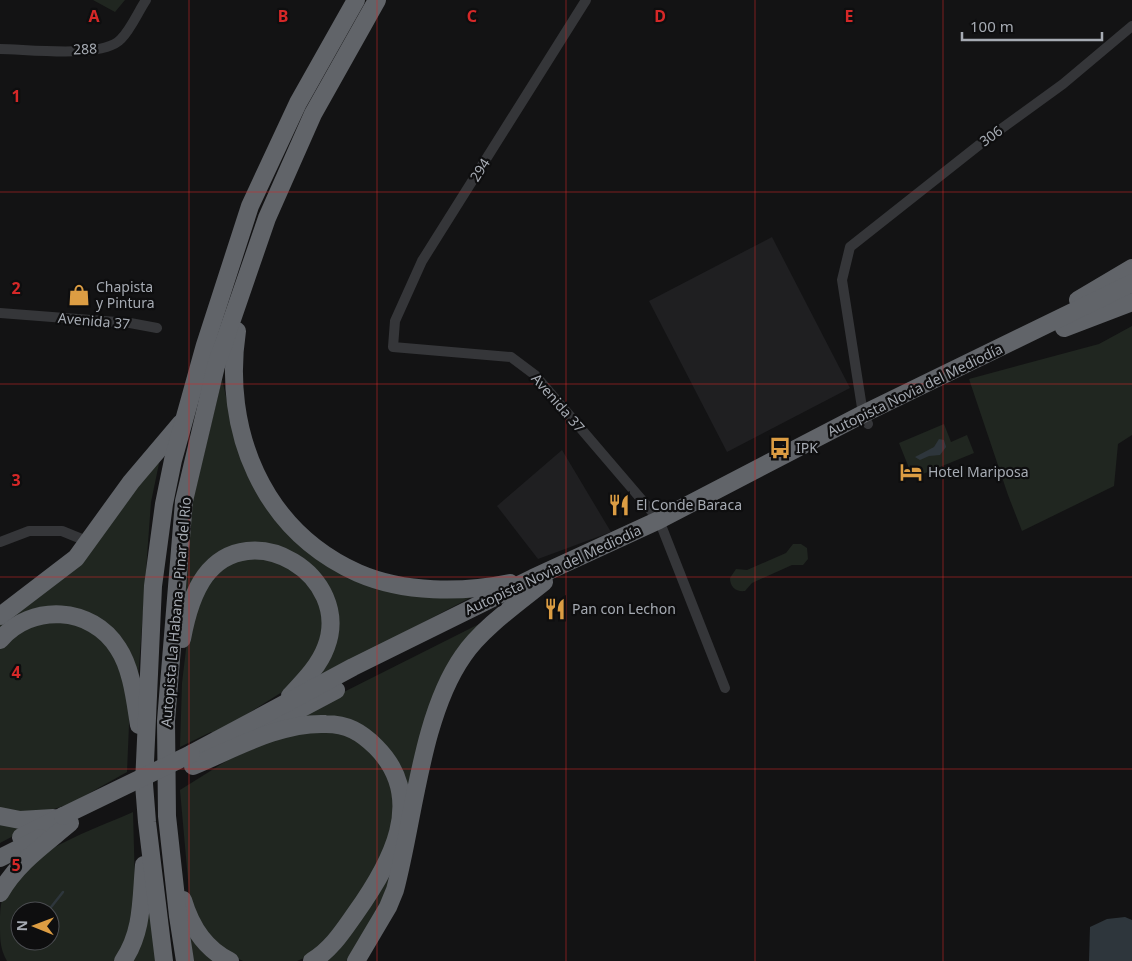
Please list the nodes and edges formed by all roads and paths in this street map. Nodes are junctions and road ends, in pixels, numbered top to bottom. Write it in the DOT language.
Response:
graph roads {
  1 [pos="146,0"];
  2 [pos="356,0"];
  3 [pos="377,0"];
  4 [pos="586,0"];
  5 [pos="1132,26"];
  6 [pos="0,49"];
  7 [pos="267,218"];
  8 [pos="1132,268"];
  9 [pos="1132,283"];
  10 [pos="1132,294"];
  11 [pos="1132,302"];
  12 [pos="1100,304"];
  13 [pos="0,313"];
  14 [pos="157,328"];
  15 [pos="1046,330"];
  16 [pos="393,347"];
  17 [pos="184,418"];
  18 [pos="866,419"];
  19 [pos="661,524"];
  20 [pos="0,542"];
  21 [pos="89,542"];
  22 [pos="538,580"];
  23 [pos="0,616"];
  24 [pos="0,640"];
  25 [pos="725,688"];
  26 [pos="283,704"];
  27 [pos="166,721"];
  28 [pos="192,760"];
  29 [pos="144,762"];
  30 [pos="0,816"];
  31 [pos="167,816"];
  32 [pos="67,820"];
  33 [pos="147,822"];
  34 [pos="0,848"];
  35 [pos="0,858"];
  36 [pos="0,893"];
  37 [pos="123,961"];
  38 [pos="164,961"];
  39 [pos="185,961"];
  40 [pos="230,961"];
  41 [pos="312,961"];
  42 [pos="356,961"];
  1 -- 6 [label="street, 288"];
  2 -- 17 [label="highway, Autopista La Habana - Pinar del Río"];
  3 -- 7 [label="highway, Autopista La Habana - Pinar del Río"];
  4 -- 16 [label="street, 294"];
  5 -- 18 [label="street, 306"];
  7 -- 22 [label="highway"];
  7 -- 27 [label="highway, Autopista La Habana - Pinar del Río"];
  8 -- 15 [label="highway"];
  9 -- 12 [label="highway, Autopista Novia del Mediodía"];
  10 -- 12 [label="highway, Autopista Novia del Mediodía"];
  11 -- 15 [label="highway"];
  12 -- 15 [label="highway, Autopista Novia del Mediodía"];
  13 -- 14 [label="street, Avenida 37"];
  15 -- 18 [label="highway, Autopista Novia del Mediodía"];
  16 -- 19 [label="street, Avenida 37"];
  17 -- 21 [label="highway"];
  17 -- 29 [label="highway, Autopista La Habana - Pinar del Río"];
  18 -- 19 [label="highway, Autopista Novia del Mediodía"];
  19 -- 22 [label="highway, Autopista Novia del Mediodía"];
  19 -- 25 [label="street, Avenida 37"];
  20 -- 21 [label="street"];
  21 -- 23 [label="highway"];
  22 -- 26 [label="highway, Autopista Novia del Mediodía"];
  22 -- 28 [label="highway, Autopista Novia del Mediodía"];
  22 -- 42 [label="highway"];
  24 -- 29 [label="highway"];
  26 -- 27 [label="highway"];
  26 -- 28 [label="highway, Autopista Novia del Mediodía"];
  27 -- 31 [label="highway, Autopista La Habana - Pinar del Río"];
  28 -- 32 [label="highway"];
  28 -- 41 [label="highway"];
  29 -- 33 [label="highway, Autopista La Habana - Pinar del Río"];
  30 -- 32 [label="highway"];
  31 -- 39 [label="highway, Autopista La Habana - Pinar del Río"];
  31 -- 40 [label="highway"];
  32 -- 34 [label="highway"];
  32 -- 35 [label="highway"];
  32 -- 36 [label="highway"];
  33 -- 37 [label="highway"];
  33 -- 38 [label="highway, Autopista La Habana - Pinar del Río"];
}
